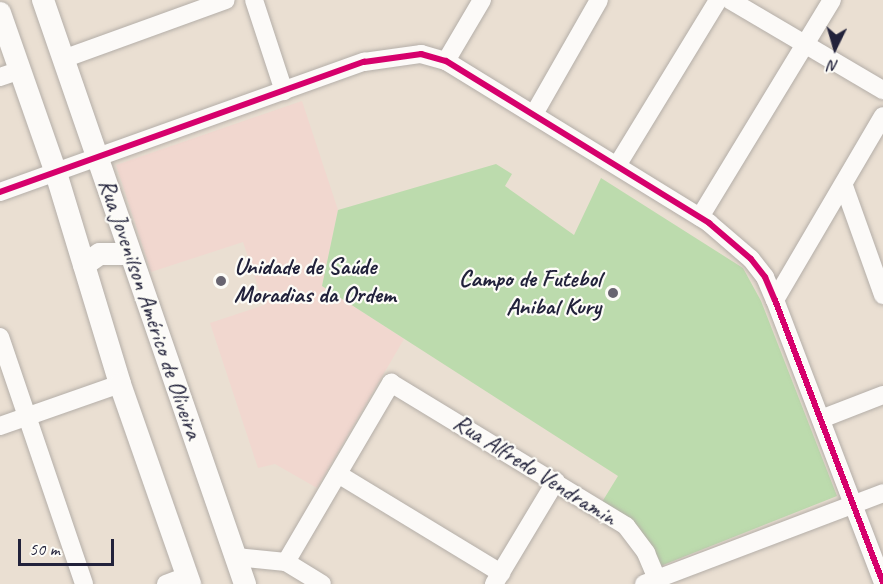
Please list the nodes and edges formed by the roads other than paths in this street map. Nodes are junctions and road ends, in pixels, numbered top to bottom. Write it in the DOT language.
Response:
graph roads {
  1 [pos="43,0"];
  2 [pos="226,0"];
  3 [pos="254,0"];
  4 [pos="482,0"];
  5 [pos="599,0"];
  6 [pos="718,0"];
  7 [pos="730,0"];
  8 [pos="832,0"];
  9 [pos="0,13"];
  10 [pos="806,45"];
  11 [pos="63,59"];
  12 [pos="446,61"];
  13 [pos="10,73"];
  14 [pos="883,90"];
  15 [pos="284,91"];
  16 [pos="534,114"];
  17 [pos="883,116"];
  18 [pos="98,159"];
  19 [pos="618,164"];
  20 [pos="56,173"];
  21 [pos="844,186"];
  22 [pos="0,192"];
  23 [pos="700,217"];
  24 [pos="129,254"];
  25 [pos="84,265"];
  26 [pos="883,295"];
  27 [pos="775,300"];
  28 [pos="0,337"];
  29 [pos="120,384"];
  30 [pos="883,395"];
  31 [pos="28,417"];
  32 [pos="821,419"];
  33 [pos="0,426"];
  34 [pos="338,474"];
  35 [pos="556,481"];
  36 [pos="883,493"];
  37 [pos="854,504"];
  38 [pos="236,557"];
  39 [pos="286,562"];
  40 [pos="498,578"];
  41 [pos="189,580"];
  42 [pos="650,581"];
  43 [pos="883,583"];
  44 [pos="84,584"];
  45 [pos="166,584"];
  46 [pos="245,584"];
  47 [pos="322,584"];
  1 -- 11 [label="main road, Rua Jovenilson Américo de Oliveira"];
  2 -- 11 [label="street"];
  3 -- 15 [label="street"];
  4 -- 12 [label="street"];
  5 -- 16 [label="street"];
  6 -- 19 [label="street"];
  7 -- 10 [label="street"];
  8 -- 10 [label="street"];
  9 -- 13 [label="main road, Rua Jovenilson Américo de Oliveira"];
  10 -- 14 [label="street"];
  10 -- 23 [label="street"];
  11 -- 18 [label="main road, Rua Jovenilson Américo de Oliveira"];
  12 -- 15 [label="street"];
  12 -- 16 [label="street"];
  13 -- 20 [label="main road, Rua Jovenilson Américo de Oliveira"];
  15 -- 18 [label="street"];
  16 -- 19 [label="street"];
  17 -- 21 [label="street"];
  18 -- 20 [label="street"];
  18 -- 24 [label="main road, Rua Jovenilson Américo de Oliveira"];
  19 -- 23 [label="street"];
  20 -- 22 [label="street"];
  20 -- 25 [label="main road, Rua Jovenilson Américo de Oliveira"];
  21 -- 26 [label="street"];
  21 -- 27 [label="street"];
  23 -- 27 [label="street"];
  24 -- 25 [label="main road"];
  24 -- 38 [label="main road, Rua Jovenilson Américo de Oliveira"];
  25 -- 29 [label="main road, Rua Jovenilson Américo de Oliveira"];
  27 -- 32 [label="street"];
  28 -- 31 [label="street"];
  29 -- 31 [label="street"];
  29 -- 41 [label="main road, Rua Jovenilson Américo de Oliveira"];
  30 -- 32 [label="street"];
  31 -- 33 [label="street"];
  31 -- 44 [label="street"];
  32 -- 37 [label="street"];
  34 -- 35 [label="street, Rua Alfredo Vendramin"];
  34 -- 39 [label="street"];
  34 -- 40 [label="street"];
  35 -- 40 [label="street"];
  35 -- 42 [label="street, Rua Alfredo Vendramin"];
  36 -- 37 [label="street"];
  37 -- 42 [label="street"];
  37 -- 43 [label="street"];
  38 -- 39 [label="street"];
  38 -- 46 [label="main road, Rua Jovenilson Américo de Oliveira"];
  39 -- 47 [label="street"];
  41 -- 45 [label="street"];
}
